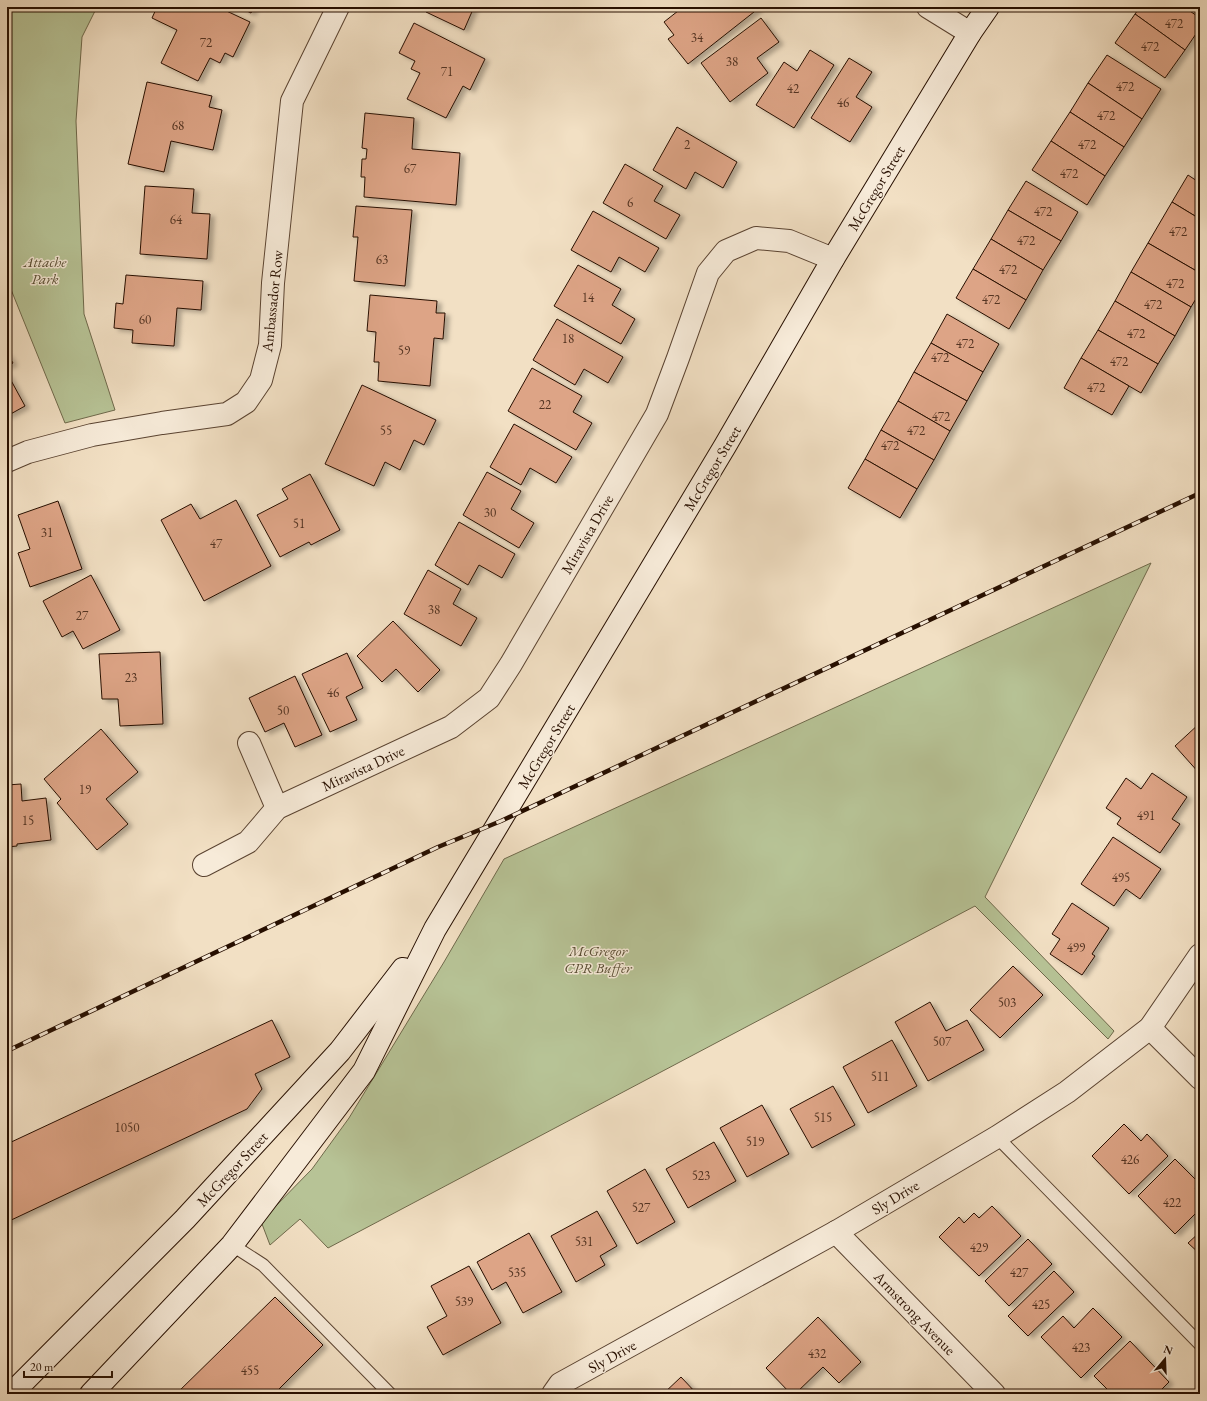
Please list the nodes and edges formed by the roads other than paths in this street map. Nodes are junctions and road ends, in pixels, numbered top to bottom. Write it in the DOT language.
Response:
graph roads {
  1 [pos="338,7"];
  2 [pos="928,7"];
  3 [pos="988,7"];
  4 [pos="970,33"];
  5 [pos="833,259"];
  6 [pos="7,461"];
  7 [pos="249,743"];
  8 [pos="277,808"];
  9 [pos="204,865"];
  10 [pos="435,929"];
  11 [pos="1200,955"];
  12 [pos="1150,1028"];
  13 [pos="1200,1078"];
  14 [pos="996,1137"];
  15 [pos="836,1232"];
  16 [pos="232,1245"];
  17 [pos="1200,1344"];
  18 [pos="12,1394"];
  19 [pos="91,1394"];
  20 [pos="390,1394"];
  21 [pos="553,1394"];
  22 [pos="994,1394"];
  1 -- 6 [label="street, Ambassador Row"];
  2 -- 4 [label="street"];
  3 -- 4 [label="street, McGregor Street"];
  4 -- 5 [label="street, McGregor Street"];
  5 -- 8 [label="street, Miravista Drive"];
  5 -- 10 [label="street, McGregor Street"];
  7 -- 8 [label="street"];
  8 -- 9 [label="street, Miravista Drive"];
  10 -- 16 [label="street, McGregor Street"];
  10 -- 18 [label="street, McGregor Street"];
  11 -- 12 [label="street, Sly Drive"];
  12 -- 13 [label="street"];
  12 -- 14 [label="street, Sly Drive"];
  14 -- 15 [label="street, Sly Drive"];
  14 -- 17 [label="lane"];
  15 -- 21 [label="street, Sly Drive"];
  15 -- 22 [label="street, Armstrong Avenue"];
  16 -- 19 [label="street, McGregor Street"];
  16 -- 20 [label="lane"];
}
